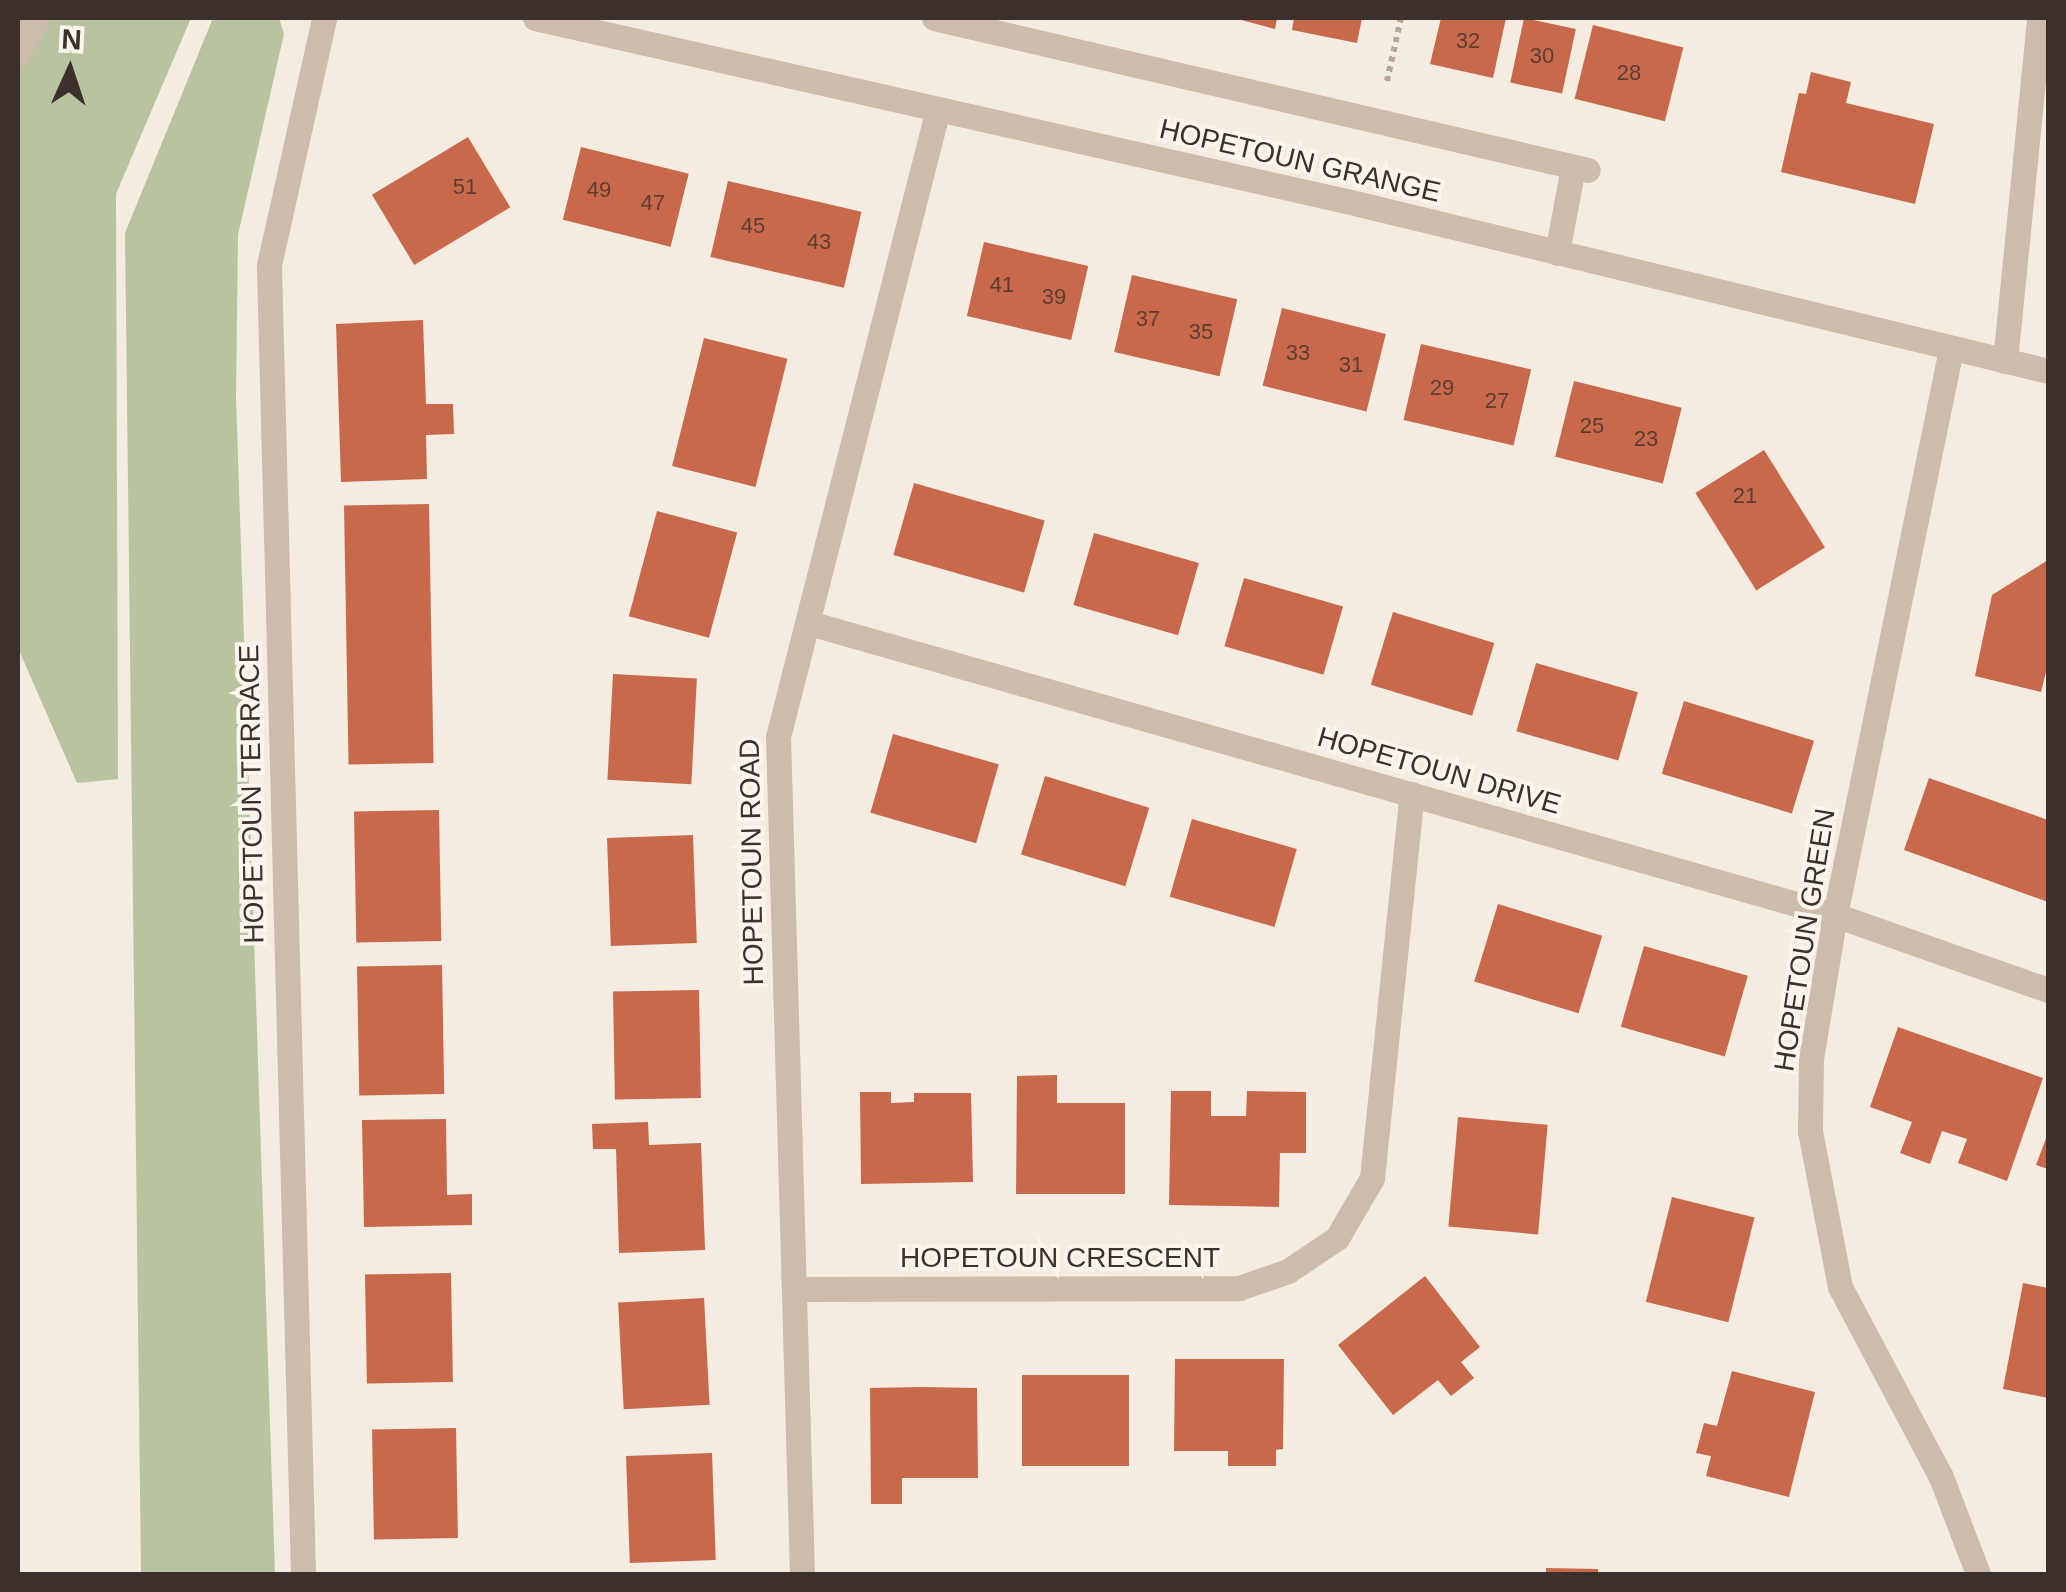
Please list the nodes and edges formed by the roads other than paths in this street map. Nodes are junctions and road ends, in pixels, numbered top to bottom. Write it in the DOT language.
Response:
graph roads {
  1 [pos="37,18"];
  2 [pos="324,18"];
  3 [pos="934,18"];
  4 [pos="2039,18"];
  5 [pos="551,19"];
  6 [pos="18,54"];
  7 [pos="938,109"];
  8 [pos="1558,253"];
  9 [pos="1951,349"];
  10 [pos="2005,361"];
  11 [pos="2048,372"];
  12 [pos="810,623"];
  13 [pos="1412,794"];
  14 [pos="1835,915"];
  15 [pos="2048,990"];
  16 [pos="795,1289"];
  17 [pos="302,1574"];
  18 [pos="802,1574"];
  19 [pos="1978,1574"];
  1 -- 6 [label="street"];
  2 -- 17 [label="street, HOPETOUN TERRACE"];
  3 -- 8 [label="street, HOPETOUN GRANGE"];
  4 -- 10 [label="street"];
  5 -- 7 [label="street, HOPETOUN GRANGE"];
  7 -- 8 [label="street, HOPETOUN GRANGE"];
  7 -- 12 [label="street, HOPETOUN ROAD"];
  8 -- 9 [label="street, HOPETOUN GRANGE"];
  9 -- 10 [label="street, HOPETOUN GRANGE"];
  9 -- 14 [label="street, HOPETOUN GREEN"];
  10 -- 11 [label="street, HOPETOUN GRANGE"];
  12 -- 13 [label="street, HOPETOUN DRIVE"];
  12 -- 16 [label="street, HOPETOUN ROAD"];
  13 -- 14 [label="street, HOPETOUN DRIVE"];
  13 -- 16 [label="street, HOPETOUN CRESCENT"];
  14 -- 15 [label="street, HOPETOUN DRIVE"];
  14 -- 19 [label="street, HOPETOUN GREEN"];
  16 -- 18 [label="street, HOPETOUN ROAD"];
}
